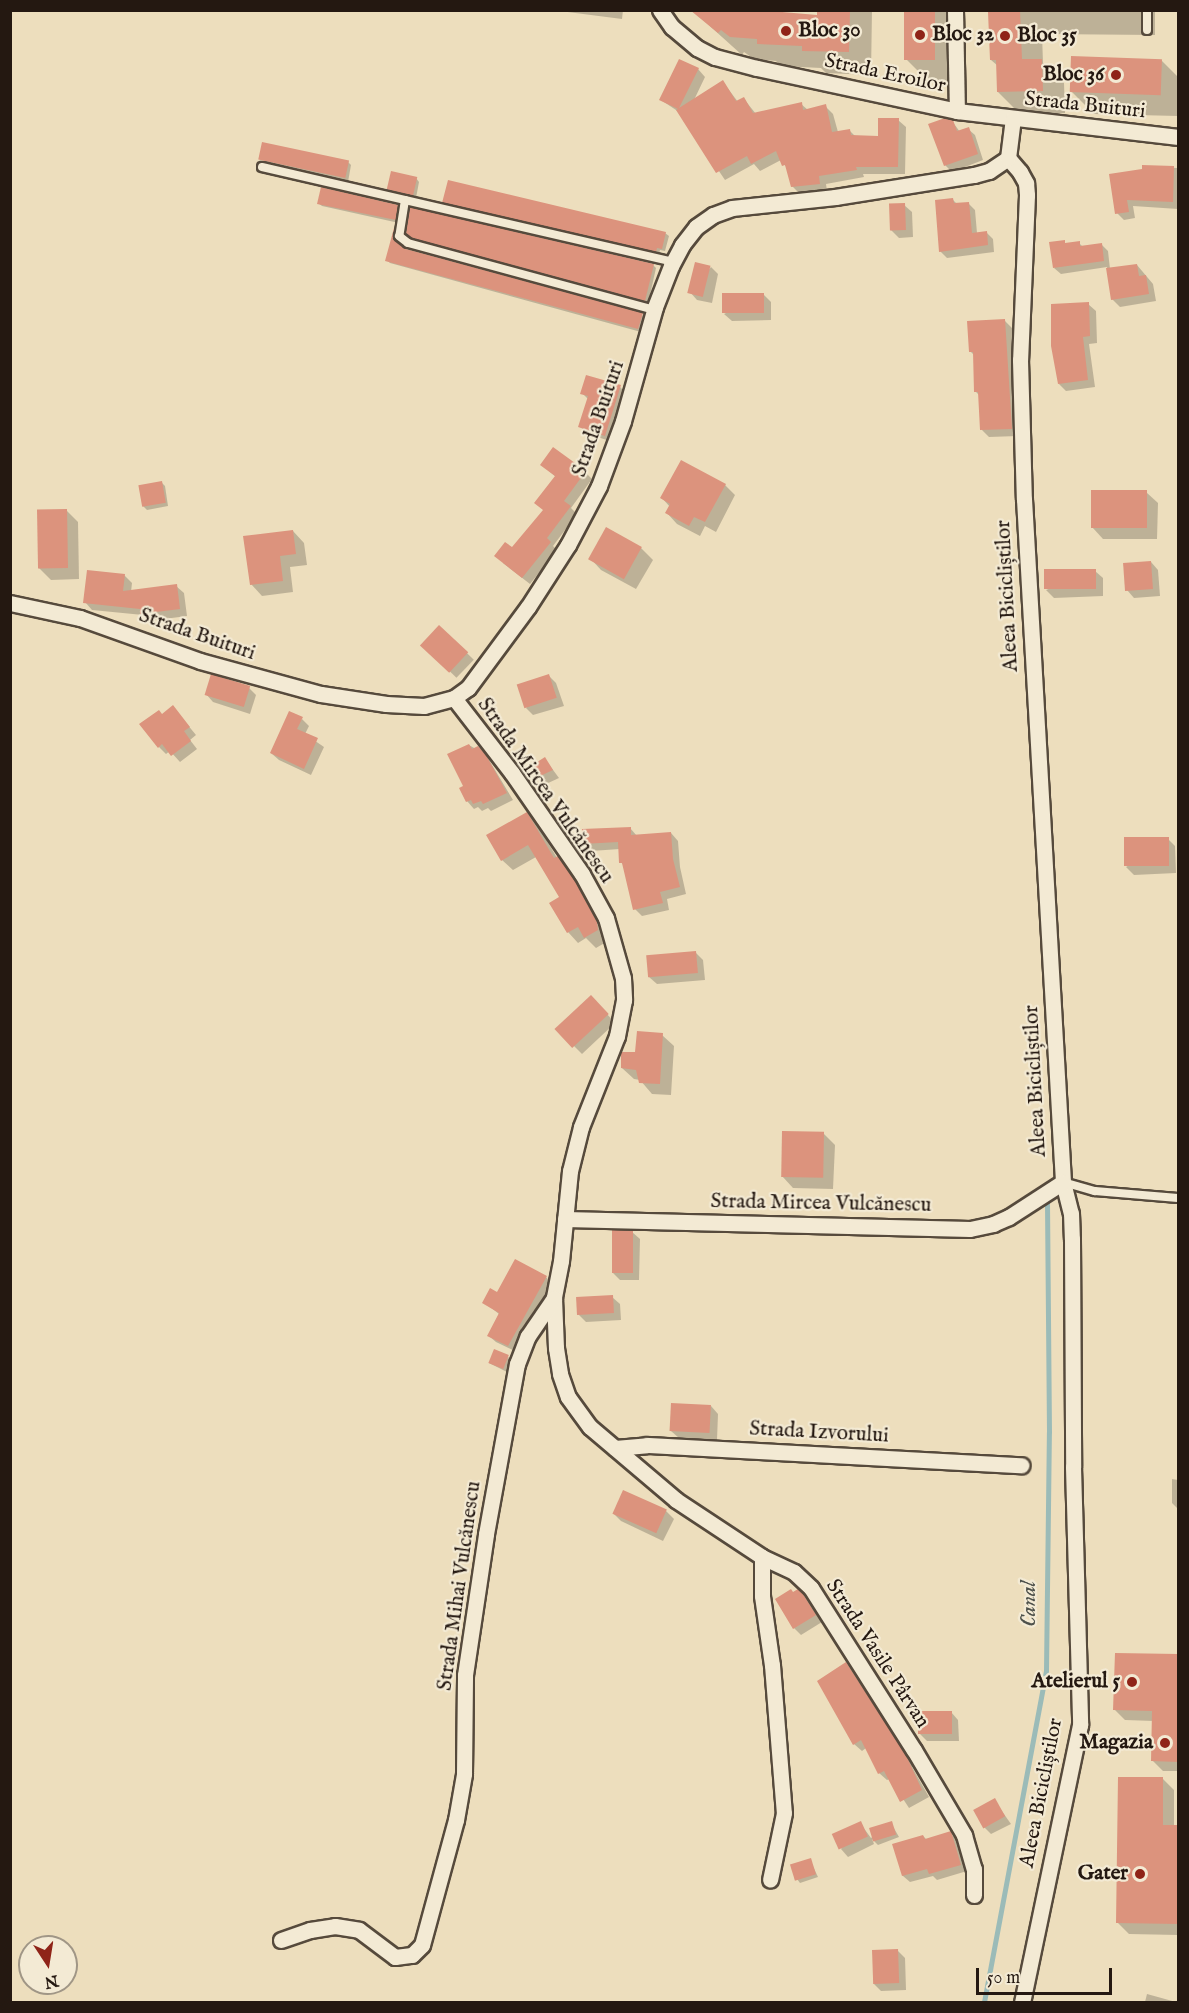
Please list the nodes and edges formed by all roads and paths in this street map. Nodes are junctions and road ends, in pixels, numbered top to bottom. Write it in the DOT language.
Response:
graph roads {
  1 [pos="660,10"];
  2 [pos="955,10"];
  3 [pos="1147,10"];
  4 [pos="1147,30"];
  5 [pos="957,111"];
  6 [pos="1013,118"];
  7 [pos="1179,137"];
  8 [pos="1008,158"];
  9 [pos="262,167"];
  10 [pos="405,200"];
  11 [pos="673,262"];
  12 [pos="654,310"];
  13 [pos="10,603"];
  14 [pos="454,698"];
  15 [pos="1063,1182"];
  16 [pos="1179,1198"];
  17 [pos="565,1219"];
  18 [pos="554,1298"];
  19 [pos="615,1448"];
  20 [pos="1021,1465"];
  21 [pos="762,1557"];
  22 [pos="770,1880"];
  23 [pos="974,1895"];
  24 [pos="281,1940"];
  25 [pos="1022,2002"];
  1 -- 5 [label="street, Strada Eroilor"];
  2 -- 5 [label="street"];
  3 -- 4 [label="lane"];
  5 -- 6 [label="street, Strada Eroilor"];
  6 -- 7 [label="street, Strada Buituri"];
  6 -- 8 [label="street, Strada Buituri"];
  8 -- 11 [label="street, Strada Buituri"];
  8 -- 15 [label="street, Aleea Bicicliștilor"];
  9 -- 10 [label="lane"];
  10 -- 11 [label="lane"];
  10 -- 12 [label="lane"];
  11 -- 12 [label="street, Strada Buituri"];
  12 -- 14 [label="street, Strada Buituri"];
  13 -- 14 [label="street, Strada Buituri"];
  14 -- 17 [label="street, Strada Mircea Vulcănescu"];
  15 -- 16 [label="lane"];
  15 -- 17 [label="street, Strada Mircea Vulcănescu"];
  15 -- 25 [label="street, Aleea Bicicliștilor"];
  17 -- 18 [label="street, Strada Mircea Vulcănescu"];
  18 -- 19 [label="street, Strada Mircea Vulcănescu"];
  18 -- 24 [label="street, Strada Mihai Vulcănescu"];
  19 -- 20 [label="street, Strada Izvorului"];
  19 -- 21 [label="street, Strada Vasile Pârvan"];
  21 -- 22 [label="street"];
  21 -- 23 [label="street, Strada Vasile Pârvan"];
}
